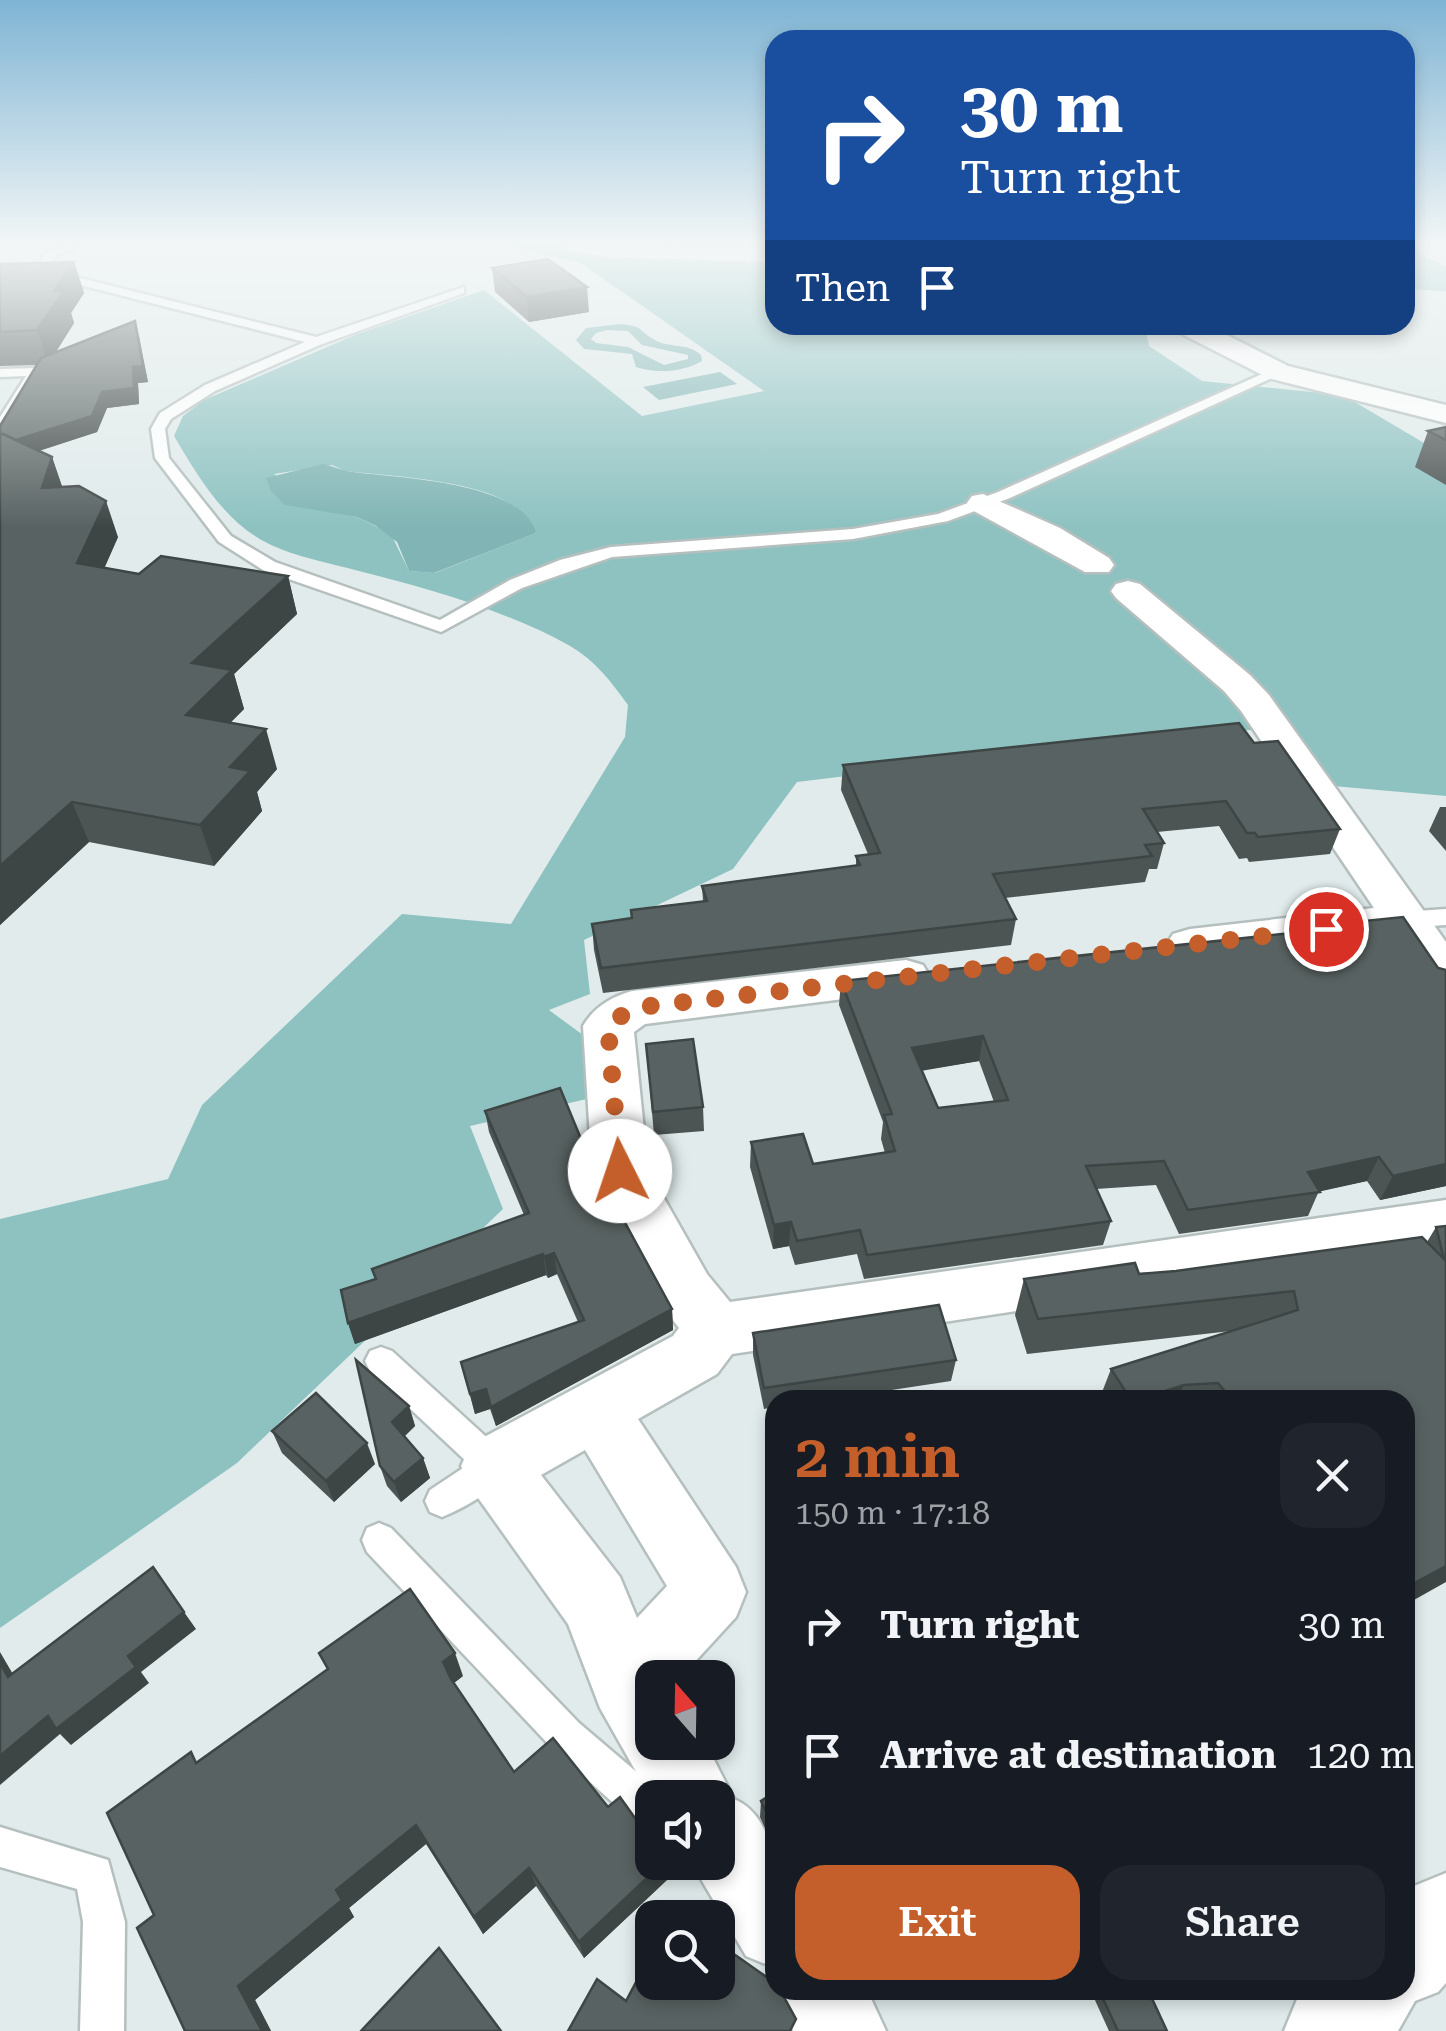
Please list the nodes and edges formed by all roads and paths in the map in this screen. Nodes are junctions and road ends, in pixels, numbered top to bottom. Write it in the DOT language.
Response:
graph roads {
  1 [pos="308,339"];
  2 [pos="323,339"];
  3 [pos="1213,339"];
  4 [pos="317,341"];
  5 [pos="1278,372"];
  6 [pos="0,374"];
  7 [pos="1446,414"];
  8 [pos="0,428"];
  9 [pos="983,503"];
  10 [pos="1425,919"];
  11 [pos="1146,950"];
  12 [pos="948,972"];
  13 [pos="1446,978"];
  14 [pos="1446,1223"];
  15 [pos="716,1329"];
  16 [pos="381,1361"];
  17 [pos="596,1410"];
  18 [pos="468,1484"];
  19 [pos="379,1540"];
  20 [pos="676,1660"];
  21 [pos="635,1690"];
  22 [pos="635,1796"];
  23 [pos="0,1847"];
  24 [pos="735,1864"];
  25 [pos="765,1912"];
  26 [pos="1446,1918"];
  27 [pos="1415,1949"];
  28 [pos="823,2000"];
  29 [pos="1364,2000"];
  30 [pos="102,2031"];
  31 [pos="843,2031"];
  32 [pos="1332,2031"];
  1 -- 4 [label="lane"];
  2 -- 4 [label="lane"];
  3 -- 5 [label="street"];
  4 -- 9 [label="lane"];
  5 -- 7 [label="street"];
  5 -- 9 [label="lane"];
  6 -- 8 [label="lane"];
  9 -- 10 [label="street"];
  10 -- 11 [label="street"];
  10 -- 13 [label="street"];
  12 -- 15 [label="street"];
  14 -- 15 [label="street"];
  15 -- 17 [label="street"];
  16 -- 18 [label="lane"];
  17 -- 18 [label="street"];
  17 -- 20 [label="street"];
  18 -- 21 [label="street"];
  19 -- 22 [label="lane"];
  23 -- 30 [label="lane"];
  24 -- 25 [label="street"];
  26 -- 27 [label="street"];
  28 -- 31 [label="street"];
  29 -- 32 [label="street"];
}
